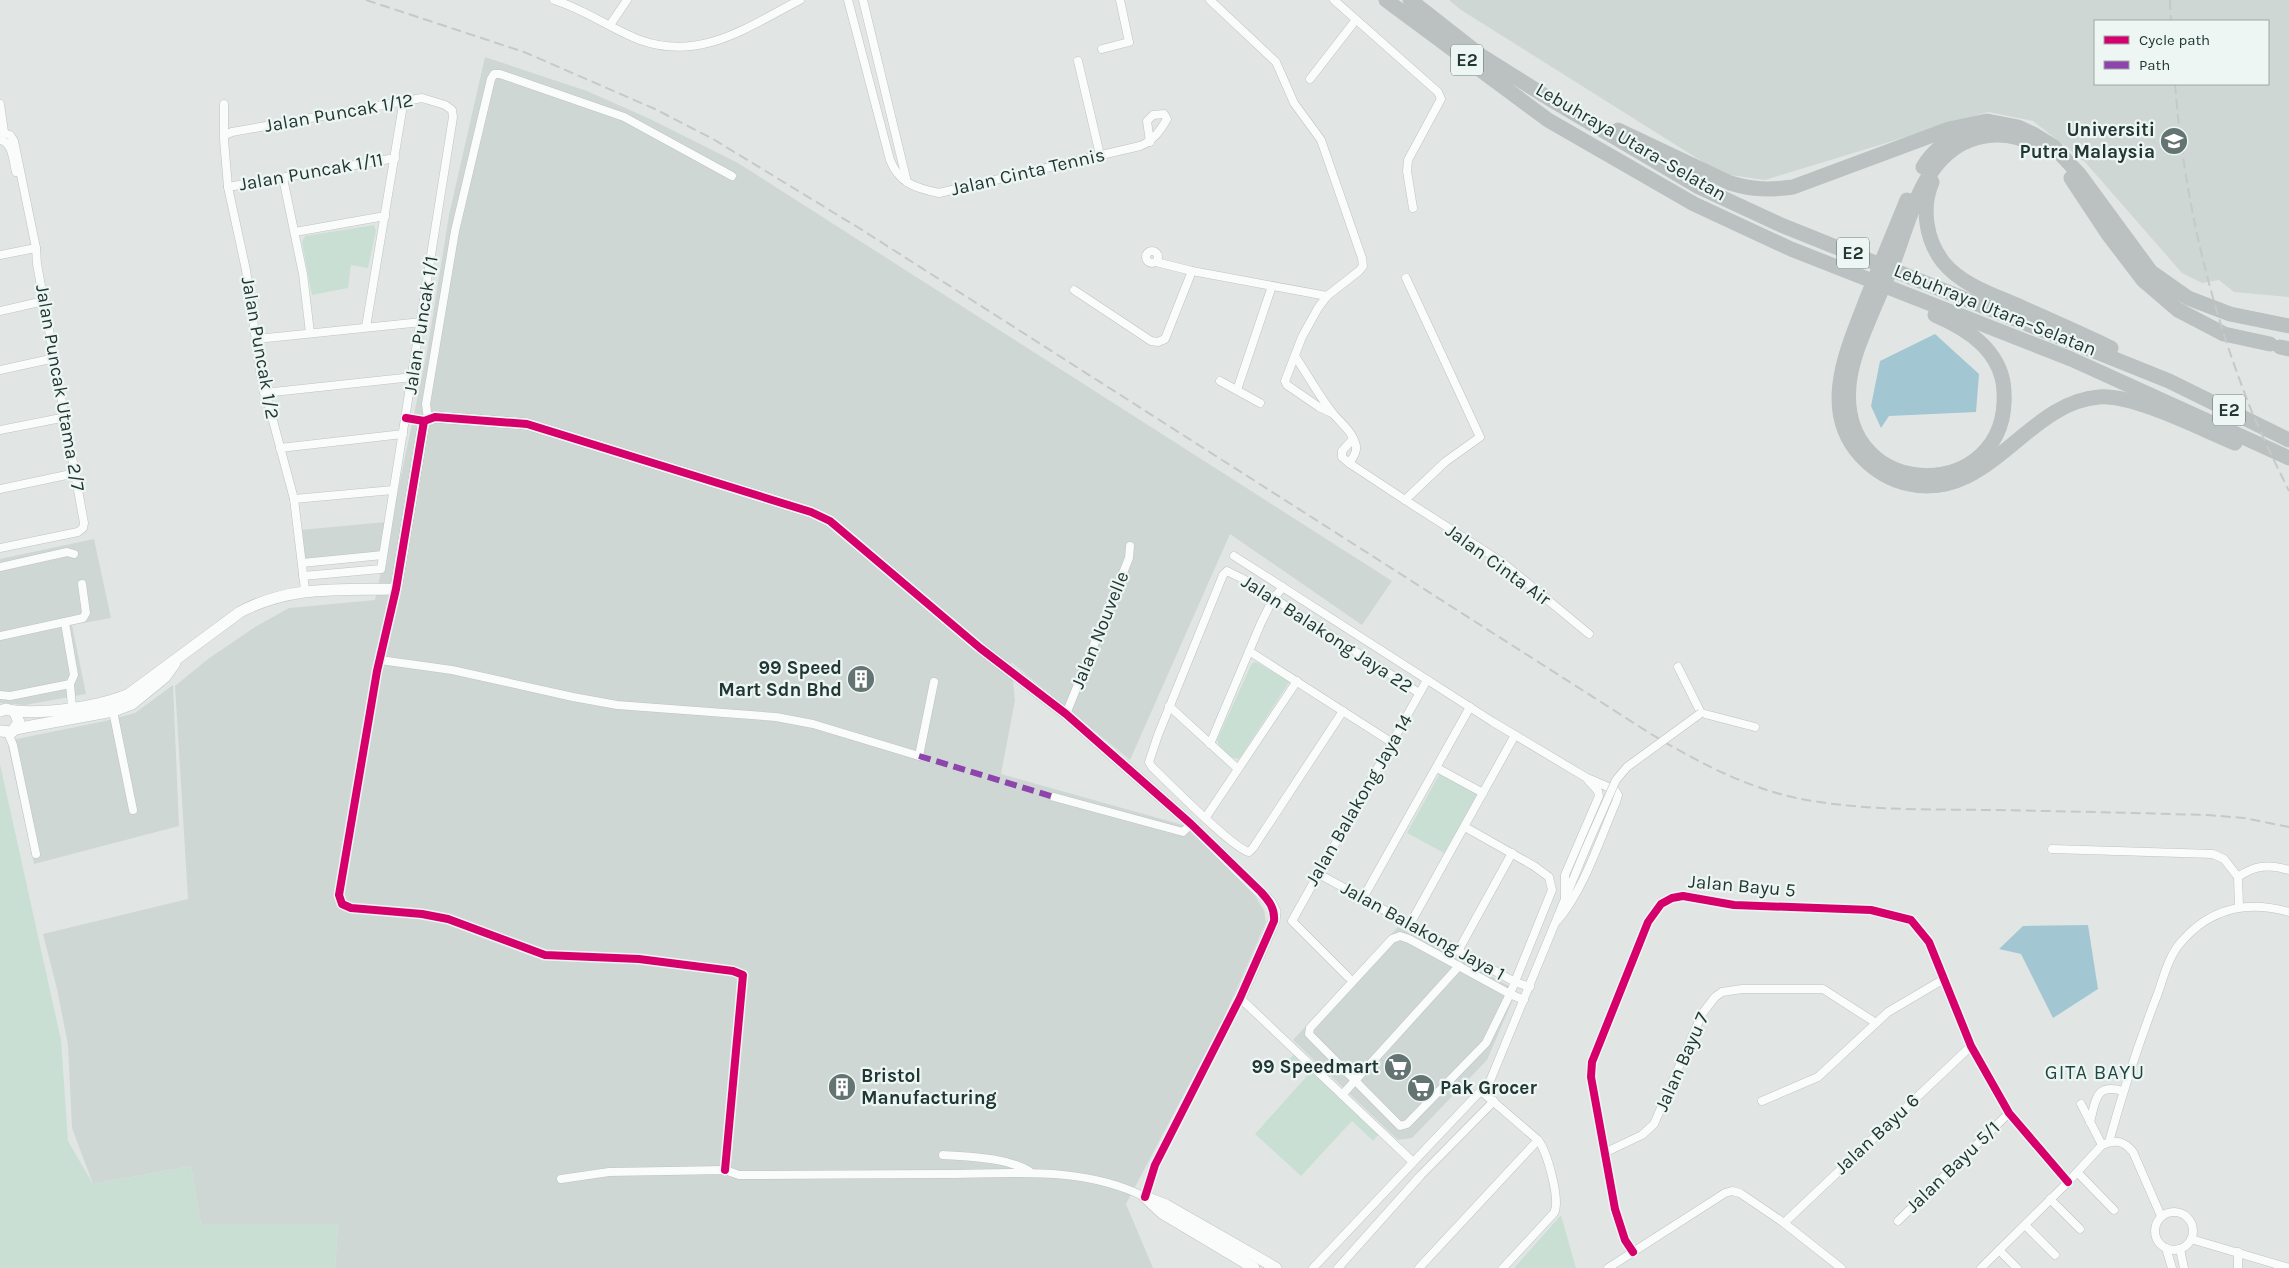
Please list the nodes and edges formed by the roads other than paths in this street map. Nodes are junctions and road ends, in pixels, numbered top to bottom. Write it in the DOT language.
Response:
graph roads {
  1 [pos="557,0"];
  2 [pos="627,0"];
  3 [pos="800,0"];
  4 [pos="848,0"];
  5 [pos="863,0"];
  6 [pos="1120,0"];
  7 [pos="1210,0"];
  8 [pos="1334,0"];
  9 [pos="1386,0"];
  10 [pos="1410,0"];
  11 [pos="1355,21"];
  12 [pos="610,25"];
  13 [pos="1102,49"];
  14 [pos="1078,61"];
  15 [pos="1310,80"];
  16 [pos="1550,99"];
  17 [pos="404,100"];
  18 [pos="224,104"];
  19 [pos="1,110"];
  20 [pos="452,110"];
  21 [pos="2002,123"];
  22 [pos="1,134"];
  23 [pos="225,135"];
  24 [pos="1150,142"];
  25 [pos="1100,155"];
  26 [pos="1946,155"];
  27 [pos="901,157"];
  28 [pos="394,158"];
  29 [pos="890,160"];
  30 [pos="732,176"];
  31 [pos="283,178"];
  32 [pos="907,182"];
  33 [pos="228,187"];
  34 [pos="1413,208"];
  35 [pos="385,216"];
  36 [pos="295,232"];
  37 [pos="34,249"];
  38 [pos="1792,249"];
  39 [pos="0,255"];
  40 [pos="1889,259"];
  41 [pos="1156,262"];
  42 [pos="1192,271"];
  43 [pos="1406,278"];
  44 [pos="1272,286"];
  45 [pos="1074,290"];
  46 [pos="1327,296"];
  47 [pos="44,301"];
  48 [pos="1871,301"];
  49 [pos="0,311"];
  50 [pos="422,322"];
  51 [pos="2289,326"];
  52 [pos="366,327"];
  53 [pos="310,333"];
  54 [pos="257,339"];
  55 [pos="2280,347"];
  56 [pos="1295,356"];
  57 [pos="55,358"];
  58 [pos="0,370"];
  59 [pos="413,377"];
  60 [pos="1220,381"];
  61 [pos="2169,381"];
  62 [pos="1237,390"];
  63 [pos="264,393"];
  64 [pos="1260,403"];
  65 [pos="1332,413"];
  66 [pos="66,416"];
  67 [pos="406,418"];
  68 [pos="426,420"];
  69 [pos="0,430"];
  70 [pos="403,434"];
  71 [pos="1352,439"];
  72 [pos="2289,440"];
  73 [pos="280,448"];
  74 [pos="2285,456"];
  75 [pos="1349,463"];
  76 [pos="76,473"];
  77 [pos="0,489"];
  78 [pos="393,490"];
  79 [pos="294,499"];
  80 [pos="1405,500"];
  81 [pos="1130,546"];
  82 [pos="0,548"];
  83 [pos="74,554"];
  84 [pos="383,554"];
  85 [pos="1234,556"];
  86 [pos="302,564"];
  87 [pos="0,567"];
  88 [pos="303,576"];
  89 [pos="82,584"];
  90 [pos="1284,587"];
  91 [pos="396,589"];
  92 [pos="305,590"];
  93 [pos="1273,598"];
  94 [pos="65,623"];
  95 [pos="1589,634"];
  96 [pos="0,636"];
  97 [pos="1249,651"];
  98 [pos="178,660"];
  99 [pos="380,660"];
  100 [pos="1678,666"];
  101 [pos="1427,680"];
  102 [pos="1297,681"];
  103 [pos="934,682"];
  104 [pos="70,684"];
  105 [pos="1419,693"];
  106 [pos="0,695"];
  107 [pos="1169,706"];
  108 [pos="73,707"];
  109 [pos="1470,707"];
  110 [pos="0,711"];
  111 [pos="14,711"];
  112 [pos="113,711"];
  113 [pos="1343,711"];
  114 [pos="1701,713"];
  115 [pos="1066,714"];
  116 [pos="1755,727"];
  117 [pos="8,731"];
  118 [pos="1515,735"];
  119 [pos="1391,742"];
  120 [pos="1210,744"];
  121 [pos="1437,768"];
  122 [pos="1238,770"];
  123 [pos="1587,778"];
  124 [pos="1483,794"];
  125 [pos="1054,797"];
  126 [pos="133,810"];
  127 [pos="1206,817"];
  128 [pos="1191,824"];
  129 [pos="1465,827"];
  130 [pos="2052,849"];
  131 [pos="1512,853"];
  132 [pos="36,854"];
  133 [pos="2289,870"];
  134 [pos="1317,873"];
  135 [pos="2238,877"];
  136 [pos="1363,898"];
  137 [pos="1566,899"];
  138 [pos="2239,906"];
  139 [pos="2289,912"];
  140 [pos="1558,920"];
  141 [pos="1410,924"];
  142 [pos="1458,950"];
  143 [pos="1459,966"];
  144 [pos="1348,977"];
  145 [pos="1944,979"];
  146 [pos="1514,982"];
  147 [pos="1530,986"];
  148 [pos="1510,994"];
  149 [pos="1240,998"];
  150 [pos="1524,1000"];
  151 [pos="1876,1023"];
  152 [pos="1971,1046"];
  153 [pos="1354,1082"];
  154 [pos="1481,1090"];
  155 [pos="2123,1092"];
  156 [pos="1342,1095"];
  157 [pos="1494,1101"];
  158 [pos="1762,1101"];
  159 [pos="2081,1104"];
  160 [pos="2009,1113"];
  161 [pos="2090,1122"];
  162 [pos="1538,1140"];
  163 [pos="2105,1144"];
  164 [pos="1604,1153"];
  165 [pos="943,1155"];
  166 [pos="1413,1162"];
  167 [pos="725,1170"];
  168 [pos="1030,1172"];
  169 [pos="2077,1172"];
  170 [pos="561,1179"];
  171 [pos="2068,1182"];
  172 [pos="1145,1196"];
  173 [pos="2050,1200"];
  174 [pos="2114,1210"];
  175 [pos="2162,1216"];
  176 [pos="1898,1221"];
  177 [pos="1784,1223"];
  178 [pos="2025,1225"];
  179 [pos="2080,1229"];
  180 [pos="2191,1240"];
  181 [pos="2166,1248"];
  182 [pos="2180,1249"];
  183 [pos="1999,1250"];
  184 [pos="1633,1252"];
  185 [pos="2238,1252"];
  186 [pos="2055,1255"];
  187 [pos="1254,1268"];
  188 [pos="1276,1268"];
  189 [pos="1313,1268"];
  190 [pos="1338,1268"];
  191 [pos="1420,1268"];
  192 [pos="1503,1268"];
  193 [pos="1608,1268"];
  194 [pos="1841,1268"];
  195 [pos="1981,1268"];
  196 [pos="2017,1268"];
  197 [pos="2172,1268"];
  198 [pos="2184,1268"];
  199 [pos="2238,1268"];
  200 [pos="2289,1268"];
  1 -- 12 [label="street"];
  2 -- 12 [label="street"];
  3 -- 12 [label="street"];
  4 -- 29 [label="street"];
  5 -- 27 [label="street"];
  6 -- 13 [label="street"];
  7 -- 46 [label="street"];
  8 -- 11 [label="street"];
  9 -- 38 [label="highway, Lebuhraya Utara–Selatan / E2"];
  10 -- 16 [label="highway, Lebuhraya Utara–Selatan / E2"];
  11 -- 15 [label="street"];
  11 -- 34 [label="street"];
  14 -- 25 [label="street"];
  16 -- 21 [label="highway"];
  16 -- 61 [label="highway, Lebuhraya Utara–Selatan / E2"];
  17 -- 20 [label="street, Jalan Puncak 1/12"];
  17 -- 23 [label="street, Jalan Puncak 1/12"];
  17 -- 28 [label="street"];
  18 -- 23 [label="street, Jalan Puncak 1/2"];
  19 -- 22 [label="street"];
  20 -- 50 [label="street, Jalan Puncak 1/1"];
  21 -- 40 [label="highway"];
  21 -- 51 [label="highway"];
  22 -- 37 [label="street, Jalan Puncak Utama 2/7"];
  23 -- 33 [label="street, Jalan Puncak 1/2"];
  24 -- 25 [label="street, Jalan Cinta Tennis"];
  25 -- 32 [label="street, Jalan Cinta Tennis"];
  26 -- 40 [label="highway"];
  26 -- 55 [label="highway"];
  26 -- 61 [label="highway"];
  27 -- 29 [label="street"];
  27 -- 32 [label="street"];
  28 -- 31 [label="street, Jalan Puncak 1/11"];
  28 -- 35 [label="street"];
  29 -- 32 [label="street"];
  30 -- 68 [label="street"];
  31 -- 33 [label="street, Jalan Puncak 1/11"];
  31 -- 36 [label="street"];
  33 -- 54 [label="street, Jalan Puncak 1/2"];
  35 -- 36 [label="street"];
  35 -- 52 [label="street"];
  36 -- 53 [label="street"];
  37 -- 39 [label="street"];
  37 -- 47 [label="street, Jalan Puncak Utama 2/7"];
  38 -- 48 [label="highway"];
  38 -- 74 [label="highway, Lebuhraya Utara–Selatan / E2"];
  40 -- 48 [label="highway, bridge"];
  41 -- 42 [label="street"];
  42 -- 44 [label="street"];
  42 -- 45 [label="street"];
  43 -- 80 [label="street"];
  44 -- 46 [label="street"];
  44 -- 62 [label="street"];
  46 -- 56 [label="street"];
  47 -- 49 [label="street"];
  47 -- 57 [label="street, Jalan Puncak Utama 2/7"];
  48 -- 74 [label="highway"];
  50 -- 52 [label="street"];
  50 -- 59 [label="street, Jalan Puncak 1/1"];
  52 -- 53 [label="street"];
  53 -- 54 [label="street"];
  54 -- 63 [label="street, Jalan Puncak 1/2"];
  56 -- 65 [label="street"];
  56 -- 65 [label="street"];
  57 -- 58 [label="street"];
  57 -- 66 [label="street, Jalan Puncak Utama 2/7"];
  59 -- 63 [label="street"];
  59 -- 67 [label="street, Jalan Puncak 1/1"];
  60 -- 62 [label="street"];
  61 -- 72 [label="highway, Lebuhraya Utara–Selatan / E2"];
  62 -- 64 [label="street"];
  63 -- 73 [label="street, Jalan Puncak 1/2"];
  65 -- 71 [label="street"];
  66 -- 69 [label="street"];
  66 -- 76 [label="street, Jalan Puncak Utama 2/7"];
  67 -- 68 [label="street"];
  67 -- 70 [label="street, Jalan Puncak 1/1"];
  68 -- 91 [label="street"];
  68 -- 115 [label="street"];
  70 -- 73 [label="street"];
  70 -- 78 [label="street, Jalan Puncak 1/1"];
  71 -- 75 [label="street"];
  71 -- 75 [label="street"];
  73 -- 79 [label="street, Jalan Puncak 1/2"];
  75 -- 80 [label="street, Jalan Cinta Air"];
  76 -- 77 [label="street"];
  76 -- 82 [label="street, Jalan Puncak Utama 2/7"];
  78 -- 79 [label="street"];
  78 -- 84 [label="street, Jalan Puncak 1/1"];
  79 -- 86 [label="street, Jalan Puncak 1/2"];
  80 -- 95 [label="street, Jalan Cinta Air"];
  81 -- 115 [label="street, Jalan Nouvelle"];
  83 -- 87 [label="street"];
  84 -- 86 [label="street"];
  84 -- 88 [label="street, Jalan Puncak 1/1"];
  85 -- 90 [label="street"];
  86 -- 88 [label="street, Jalan Puncak 1/2"];
  88 -- 92 [label="street, Jalan Puncak 1/2"];
  89 -- 94 [label="street"];
  90 -- 93 [label="street"];
  90 -- 101 [label="street"];
  91 -- 92 [label="street"];
  91 -- 99 [label="street"];
  92 -- 98 [label="street"];
  93 -- 97 [label="street"];
  93 -- 105 [label="street, Jalan Balakong Jaya 22"];
  93 -- 107 [label="street, Jalan Balakong Jaya 22"];
  94 -- 96 [label="street"];
  94 -- 104 [label="street"];
  97 -- 102 [label="street"];
  97 -- 120 [label="street"];
  98 -- 108 [label="street"];
  98 -- 112 [label="street"];
  99 -- 103 [label="street"];
  99 -- 167 [label="street"];
  100 -- 114 [label="street"];
  101 -- 105 [label="street, Jalan Balakong Jaya 14"];
  101 -- 109 [label="street"];
  102 -- 113 [label="street"];
  102 -- 122 [label="street"];
  104 -- 106 [label="street"];
  104 -- 108 [label="street"];
  105 -- 119 [label="street, Jalan Balakong Jaya 14"];
  107 -- 120 [label="street"];
  107 -- 127 [label="street, Jalan Balakong Jaya 22"];
  108 -- 111 [label="street"];
  108 -- 112 [label="street"];
  109 -- 118 [label="street"];
  109 -- 121 [label="street"];
  110 -- 111 [label="street"];
  111 -- 117 [label="street"];
  112 -- 117 [label="street"];
  112 -- 126 [label="street"];
  113 -- 119 [label="street"];
  113 -- 127 [label="street"];
  114 -- 116 [label="street"];
  114 -- 137 [label="street, bridge"];
  115 -- 128 [label="street"];
  117 -- 132 [label="street"];
  118 -- 123 [label="street"];
  118 -- 124 [label="street"];
  119 -- 134 [label="street, Jalan Balakong Jaya 14"];
  120 -- 122 [label="street"];
  121 -- 124 [label="street"];
  121 -- 136 [label="street"];
  122 -- 127 [label="street"];
  123 -- 137 [label="street"];
  123 -- 140 [label="street"];
  124 -- 129 [label="street"];
  125 -- 128 [label="street"];
  128 -- 149 [label="street"];
  129 -- 131 [label="street"];
  129 -- 141 [label="street"];
  130 -- 135 [label="street"];
  131 -- 142 [label="street"];
  131 -- 146 [label="street"];
  133 -- 135 [label="street"];
  134 -- 136 [label="street, Jalan Balakong Jaya 1"];
  134 -- 144 [label="street, Jalan Balakong Jaya 14"];
  135 -- 138 [label="street"];
  136 -- 141 [label="street, Jalan Balakong Jaya 1"];
  137 -- 140 [label="street"];
  138 -- 139 [label="street"];
  138 -- 155 [label="street"];
  140 -- 147 [label="street"];
  141 -- 142 [label="street, Jalan Balakong Jaya 1"];
  142 -- 146 [label="street, Jalan Balakong Jaya 1"];
  143 -- 148 [label="street"];
  143 -- 153 [label="street"];
  143 -- 153 [label="street"];
  145 -- 151 [label="street"];
  145 -- 152 [label="street, Jalan Bayu 5"];
  145 -- 164 [label="street, Jalan Bayu 5"];
  146 -- 147 [label="street, Jalan Balakong Jaya 1"];
  146 -- 148 [label="street"];
  147 -- 150 [label="street"];
  148 -- 150 [label="street"];
  148 -- 153 [label="street"];
  149 -- 156 [label="street"];
  149 -- 172 [label="street"];
  150 -- 154 [label="street"];
  151 -- 158 [label="street"];
  151 -- 164 [label="street, Jalan Bayu 7"];
  152 -- 160 [label="street, Jalan Bayu 5"];
  152 -- 177 [label="street, Jalan Bayu 6"];
  153 -- 156 [label="street"];
  154 -- 157 [label="street"];
  154 -- 166 [label="street"];
  155 -- 161 [label="street"];
  155 -- 163 [label="street"];
  156 -- 166 [label="street"];
  157 -- 162 [label="street"];
  157 -- 190 [label="street"];
  159 -- 161 [label="street"];
  160 -- 171 [label="street, Jalan Bayu 5"];
  160 -- 176 [label="street, Jalan Bayu 5/1"];
  161 -- 163 [label="street"];
  162 -- 191 [label="street"];
  162 -- 192 [label="street"];
  163 -- 169 [label="street"];
  163 -- 175 [label="street"];
  164 -- 184 [label="street, Jalan Bayu 5"];
  165 -- 168 [label="street"];
  166 -- 189 [label="street"];
  167 -- 168 [label="street"];
  167 -- 170 [label="street"];
  168 -- 172 [label="street"];
  169 -- 171 [label="street"];
  169 -- 174 [label="street"];
  171 -- 173 [label="street"];
  172 -- 187 [label="street"];
  172 -- 188 [label="street"];
  173 -- 178 [label="street"];
  173 -- 179 [label="street"];
  175 -- 180 [label="street"];
  175 -- 181 [label="street"];
  177 -- 184 [label="street"];
  177 -- 194 [label="street"];
  178 -- 183 [label="street"];
  178 -- 186 [label="street"];
  180 -- 182 [label="street"];
  180 -- 185 [label="street"];
  181 -- 182 [label="street"];
  181 -- 197 [label="street"];
  182 -- 198 [label="street"];
  183 -- 195 [label="street"];
  183 -- 196 [label="street"];
  184 -- 193 [label="street"];
  185 -- 199 [label="street"];
  185 -- 200 [label="street"];
}
